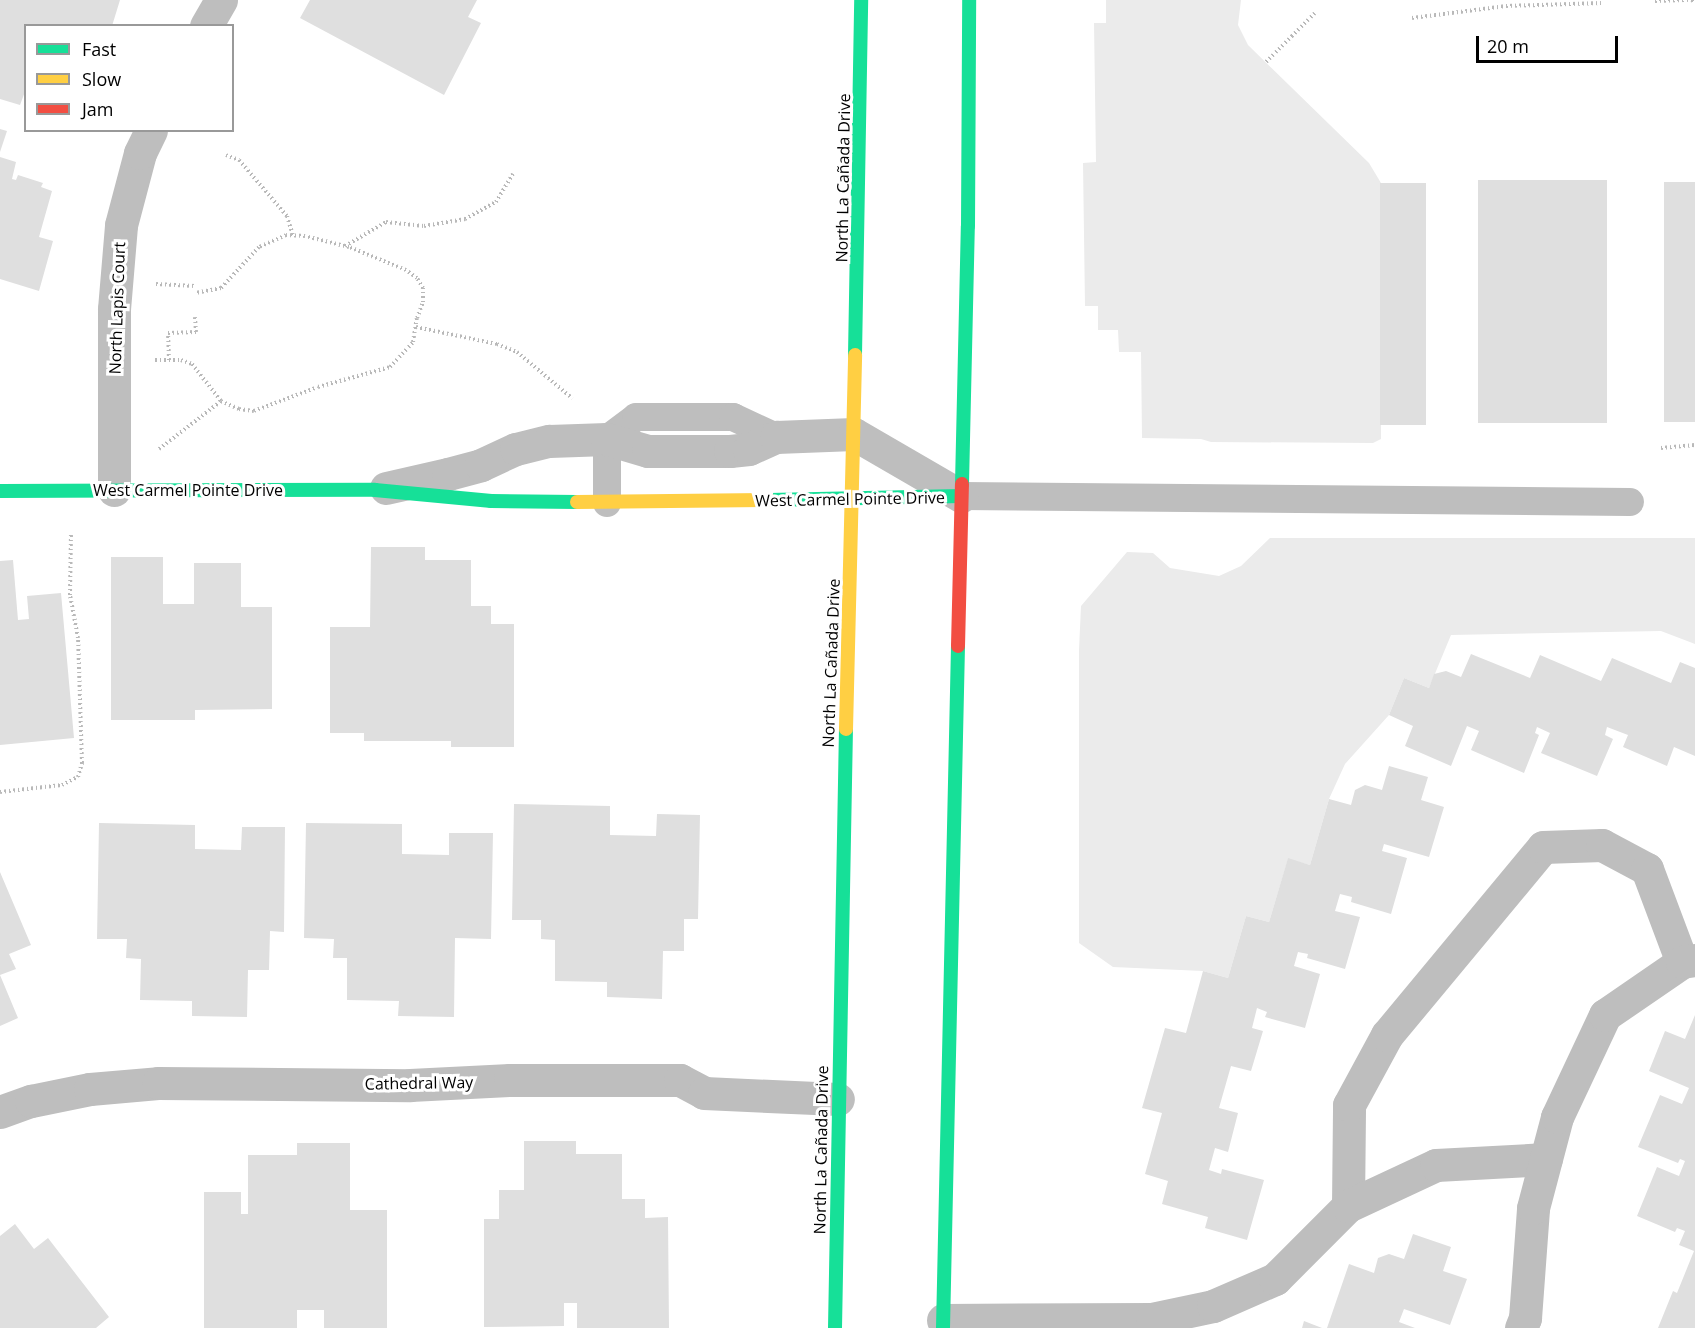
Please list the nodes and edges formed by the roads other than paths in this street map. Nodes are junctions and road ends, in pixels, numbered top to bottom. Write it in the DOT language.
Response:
graph roads {
  1 [pos="221,0"];
  2 [pos="861,0"];
  3 [pos="969,0"];
  4 [pos="207,24"];
  5 [pos="150,132"];
  6 [pos="854,434"];
  7 [pos="606,439"];
  8 [pos="114,490"];
  9 [pos="375,490"];
  10 [pos="0,491"];
  11 [pos="962,496"];
  12 [pos="853,500"];
  13 [pos="1630,502"];
  14 [pos="606,503"];
  15 [pos="1689,961"];
  16 [pos="838,1099"];
  17 [pos="0,1112"];
  18 [pos="1546,1159"];
  19 [pos="1348,1206"];
  20 [pos="943,1324"];
  21 [pos="835,1328"];
  22 [pos="1521,1328"];
  1 -- 4 [label="street"];
  2 -- 6 [label="main road, North La Cañada Drive"];
  3 -- 11 [label="main road"];
  5 -- 8 [label="street, North Lapis Court"];
  6 -- 7 [label="street, West Carmel Pointe Drive"];
  6 -- 11 [label="street, West Carmel Pointe Drive"];
  6 -- 12 [label="main road, North La Cañada Drive"];
  7 -- 9 [label="street, West Carmel Pointe Drive"];
  7 -- 14 [label="lane"];
  8 -- 9 [label="main road, West Carmel Pointe Drive"];
  8 -- 10 [label="main road, West Carmel Pointe Drive"];
  9 -- 14 [label="main road, West Carmel Pointe Drive"];
  11 -- 12 [label="main road, West Carmel Pointe Drive"];
  11 -- 13 [label="lane"];
  11 -- 20 [label="main road"];
  12 -- 14 [label="main road, West Carmel Pointe Drive"];
  12 -- 16 [label="main road, North La Cañada Drive"];
  15 -- 18 [label="street"];
  15 -- 19 [label="street"];
  16 -- 17 [label="street, Cathedral Way"];
  16 -- 21 [label="main road, North La Cañada Drive"];
  18 -- 19 [label="street"];
  18 -- 22 [label="street"];
  19 -- 20 [label="street"];
}
